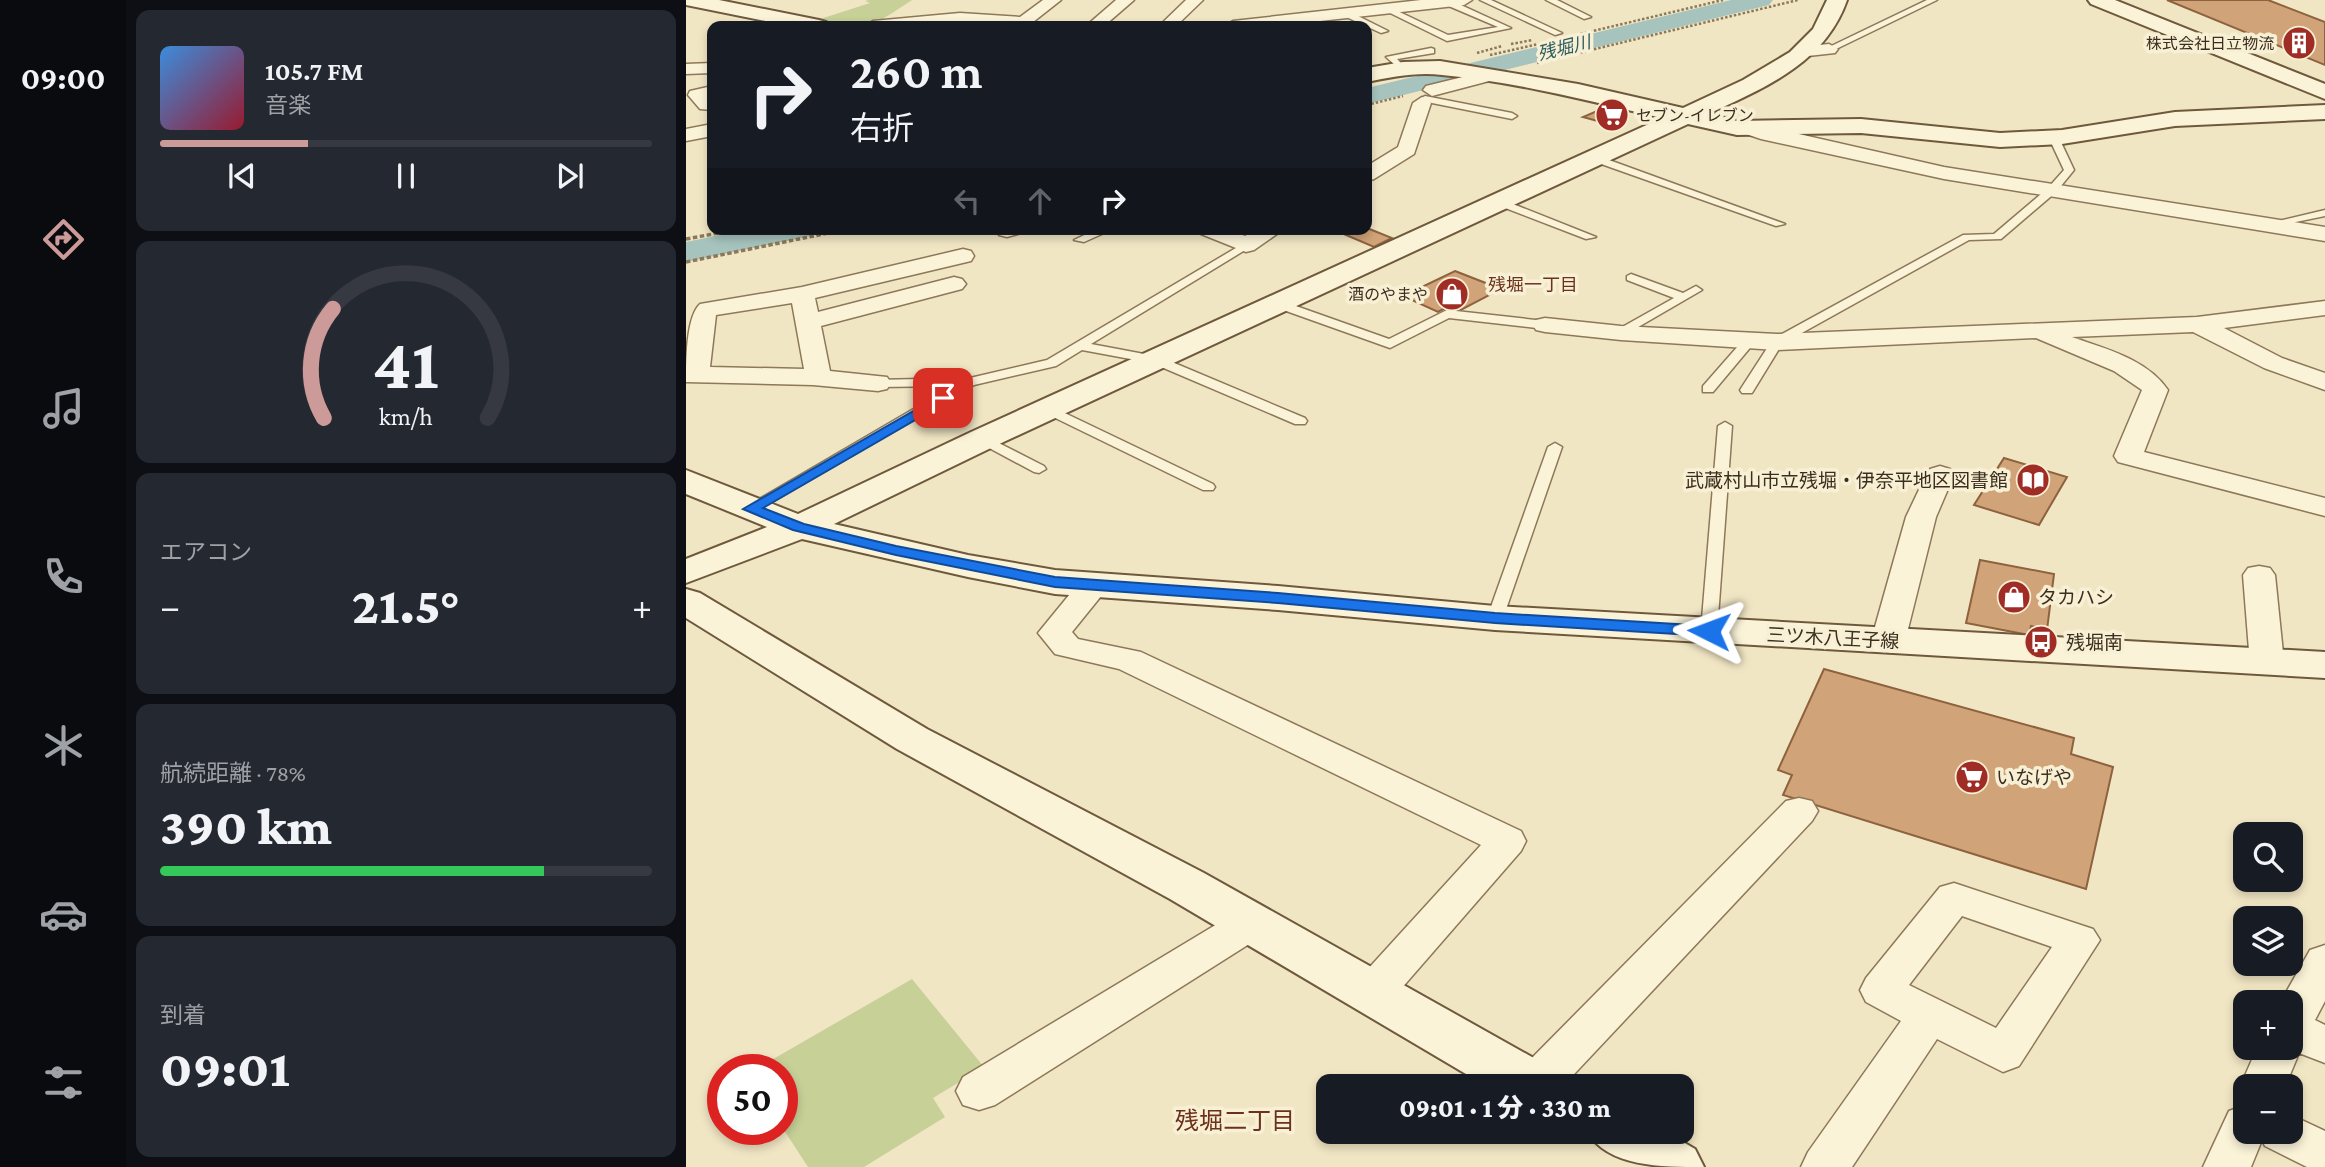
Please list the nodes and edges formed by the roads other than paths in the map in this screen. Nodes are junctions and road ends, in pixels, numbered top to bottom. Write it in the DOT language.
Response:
graph roads {
  1 [pos="985,0"];
  2 [pos="1053,0"];
  3 [pos="1126,0"];
  4 [pos="1195,0"];
  5 [pos="1485,0"];
  6 [pos="1550,0"];
  7 [pos="1837,0"];
  8 [pos="1933,0"];
  9 [pos="2098,0"];
  10 [pos="704,1"];
  11 [pos="1456,1"];
  12 [pos="1409,3"];
  13 [pos="905,6"];
  14 [pos="1342,7"];
  15 [pos="1259,8"];
  16 [pos="1387,9"];
  17 [pos="686,15"];
  18 [pos="1587,17"];
  19 [pos="960,19"];
  20 [pos="796,21"];
  21 [pos="882,21"];
  22 [pos="935,21"];
  23 [pos="984,21"];
  24 [pos="1025,21"];
  25 [pos="1100,21"];
  26 [pos="1172,21"];
  27 [pos="1244,21"];
  28 [pos="1300,21"];
  29 [pos="1366,21"];
  30 [pos="1372,24"];
  31 [pos="1384,31"];
  32 [pos="1555,37"];
  33 [pos="1819,50"];
  34 [pos="707,68"];
  35 [pos="686,69"];
  36 [pos="1372,74"];
  37 [pos="1485,76"];
  38 [pos="2325,92"];
  39 [pos="707,93"];
  40 [pos="1427,97"];
  41 [pos="707,105"];
  42 [pos="2325,112"];
  43 [pos="1512,116"];
  44 [pos="1685,116"];
  45 [pos="1750,129"];
  46 [pos="707,131"];
  47 [pos="686,135"];
  48 [pos="2054,138"];
  49 [pos="1594,158"];
  50 [pos="1372,172"];
  51 [pos="2052,190"];
  52 [pos="1499,202"];
  53 [pos="1780,210"];
  54 [pos="2325,213"];
  55 [pos="1765,219"];
  56 [pos="1780,224"];
  57 [pos="2271,224"];
  58 [pos="2325,234"];
  59 [pos="1093,235"];
  60 [pos="1223,235"];
  61 [pos="1263,235"];
  62 [pos="1590,236"];
  63 [pos="1080,240"];
  64 [pos="1246,245"];
  65 [pos="963,256"];
  66 [pos="1631,278"];
  67 [pos="954,284"];
  68 [pos="1696,290"];
  69 [pos="802,294"];
  70 [pos="1684,297"];
  71 [pos="1279,304"];
  72 [pos="2325,308"];
  73 [pos="807,322"];
  74 [pos="2197,324"];
  75 [pos="1545,325"];
  76 [pos="2038,332"];
  77 [pos="1621,333"];
  78 [pos="1750,340"];
  79 [pos="1777,342"];
  80 [pos="1081,346"];
  81 [pos="1155,360"];
  82 [pos="689,374"];
  83 [pos="813,377"];
  84 [pos="970,382"];
  85 [pos="2325,382"];
  86 [pos="877,383"];
  87 [pos="1708,389"];
  88 [pos="1747,390"];
  89 [pos="1048,409"];
  90 [pos="1300,421"];
  91 [pos="1725,426"];
  92 [pos="983,439"];
  93 [pos="1555,447"];
  94 [pos="1039,468"];
  95 [pos="1940,475"];
  96 [pos="686,481"];
  97 [pos="1208,488"];
  98 [pos="2325,507"];
  99 [pos="751,509"];
  100 [pos="799,527"];
  101 [pos="686,572"];
  102 [pos="2259,576"];
  103 [pos="1094,585"];
  104 [pos="686,601"];
  105 [pos="1495,618"];
  106 [pos="1709,631"];
  107 [pos="1888,641"];
  108 [pos="2266,663"];
  109 [pos="2325,665"];
  110 [pos="1799,811"];
  111 [pos="1251,923"];
  112 [pos="2325,962"];
  113 [pos="1371,993"];
  114 [pos="2303,1001"];
  115 [pos="1930,1016"];
  116 [pos="2303,1035"];
  117 [pos="2325,1045"];
  118 [pos="1514,1074"];
  119 [pos="1547,1074"];
  120 [pos="979,1091"];
  121 [pos="2303,1142"];
  122 [pos="1636,1144"];
  123 [pos="2237,1144"];
  124 [pos="2325,1153"];
  125 [pos="1675,1167"];
  126 [pos="1825,1167"];
  127 [pos="2227,1167"];
  1 -- 19 [label="street"];
  2 -- 24 [label="street"];
  3 -- 25 [label="street"];
  4 -- 26 [label="street"];
  5 -- 32 [label="lane"];
  6 -- 18 [label="lane"];
  7 -- 33 [label="street"];
  8 -- 33 [label="lane"];
  9 -- 38 [label="street"];
  10 -- 17 [label="street"];
  10 -- 20 [label="street"];
  11 -- 12 [label="street"];
  11 -- 16 [label="lane"];
  12 -- 16 [label="street"];
  13 -- 21 [label="street"];
  14 -- 16 [label="street"];
  14 -- 28 [label="street"];
  14 -- 29 [label="lane"];
  15 -- 27 [label="street"];
  19 -- 22 [label="street"];
  19 -- 23 [label="street"];
  30 -- 31 [label="lane"];
  33 -- 44 [label="street"];
  34 -- 35 [label="street"];
  36 -- 37 [label="street"];
  37 -- 40 [label="street"];
  37 -- 44 [label="street"];
  39 -- 41 [label="street"];
  40 -- 43 [label="lane"];
  40 -- 50 [label="street"];
  42 -- 48 [label="street"];
  44 -- 45 [label="street"];
  44 -- 49 [label="street"];
  45 -- 48 [label="street"];
  45 -- 51 [label="street"];
  46 -- 47 [label="street"];
  48 -- 51 [label="lane"];
  49 -- 52 [label="street"];
  49 -- 55 [label="lane"];
  51 -- 57 [label="street"];
  51 -- 79 [label="lane"];
  52 -- 62 [label="lane"];
  52 -- 71 [label="street"];
  53 -- 55 [label="lane"];
  54 -- 57 [label="lane"];
  55 -- 56 [label="lane"];
  57 -- 58 [label="street"];
  59 -- 63 [label="lane"];
  60 -- 64 [label="street"];
  61 -- 64 [label="street"];
  64 -- 80 [label="lane"];
  65 -- 69 [label="street"];
  66 -- 70 [label="lane"];
  67 -- 73 [label="street"];
  68 -- 70 [label="lane"];
  69 -- 73 [label="street"];
  69 -- 82 [label="street"];
  70 -- 77 [label="lane"];
  71 -- 75 [label="lane"];
  71 -- 81 [label="street"];
  72 -- 74 [label="street"];
  73 -- 83 [label="street"];
  74 -- 76 [label="street"];
  74 -- 85 [label="street"];
  75 -- 77 [label="street"];
  76 -- 79 [label="street"];
  76 -- 98 [label="street"];
  77 -- 78 [label="street"];
  78 -- 79 [label="street"];
  78 -- 87 [label="lane"];
  79 -- 88 [label="lane"];
  80 -- 81 [label="lane"];
  80 -- 84 [label="lane"];
  81 -- 89 [label="street"];
  81 -- 90 [label="lane"];
  82 -- 83 [label="street"];
  83 -- 86 [label="street"];
  84 -- 86 [label="lane"];
  84 -- 99 [label="lane"];
  89 -- 92 [label="street"];
  89 -- 97 [label="lane"];
  91 -- 106 [label="lane"];
  92 -- 94 [label="lane"];
  92 -- 100 [label="street"];
  93 -- 105 [label="lane"];
  95 -- 107 [label="street"];
  96 -- 99 [label="street, 三ツ木八王子線"];
  99 -- 100 [label="street, 三ツ木八王子線"];
  100 -- 101 [label="street"];
  100 -- 103 [label="street, 三ツ木八王子線"];
  102 -- 108 [label="street"];
  103 -- 105 [label="street, 三ツ木八王子線"];
  103 -- 113 [label="street"];
  104 -- 111 [label="street"];
  105 -- 106 [label="street, 三ツ木八王子線"];
  106 -- 107 [label="street, 三ツ木八王子線"];
  107 -- 108 [label="street, 三ツ木八王子線"];
  108 -- 109 [label="street, 三ツ木八王子線"];
  110 -- 119 [label="street"];
  111 -- 113 [label="street"];
  111 -- 120 [label="street"];
  112 -- 114 [label="street"];
  113 -- 118 [label="street"];
  115 -- 126 [label="street"];
  116 -- 117 [label="street"];
  121 -- 124 [label="street"];
  122 -- 125 [label="street"];
  123 -- 127 [label="street"];
}
